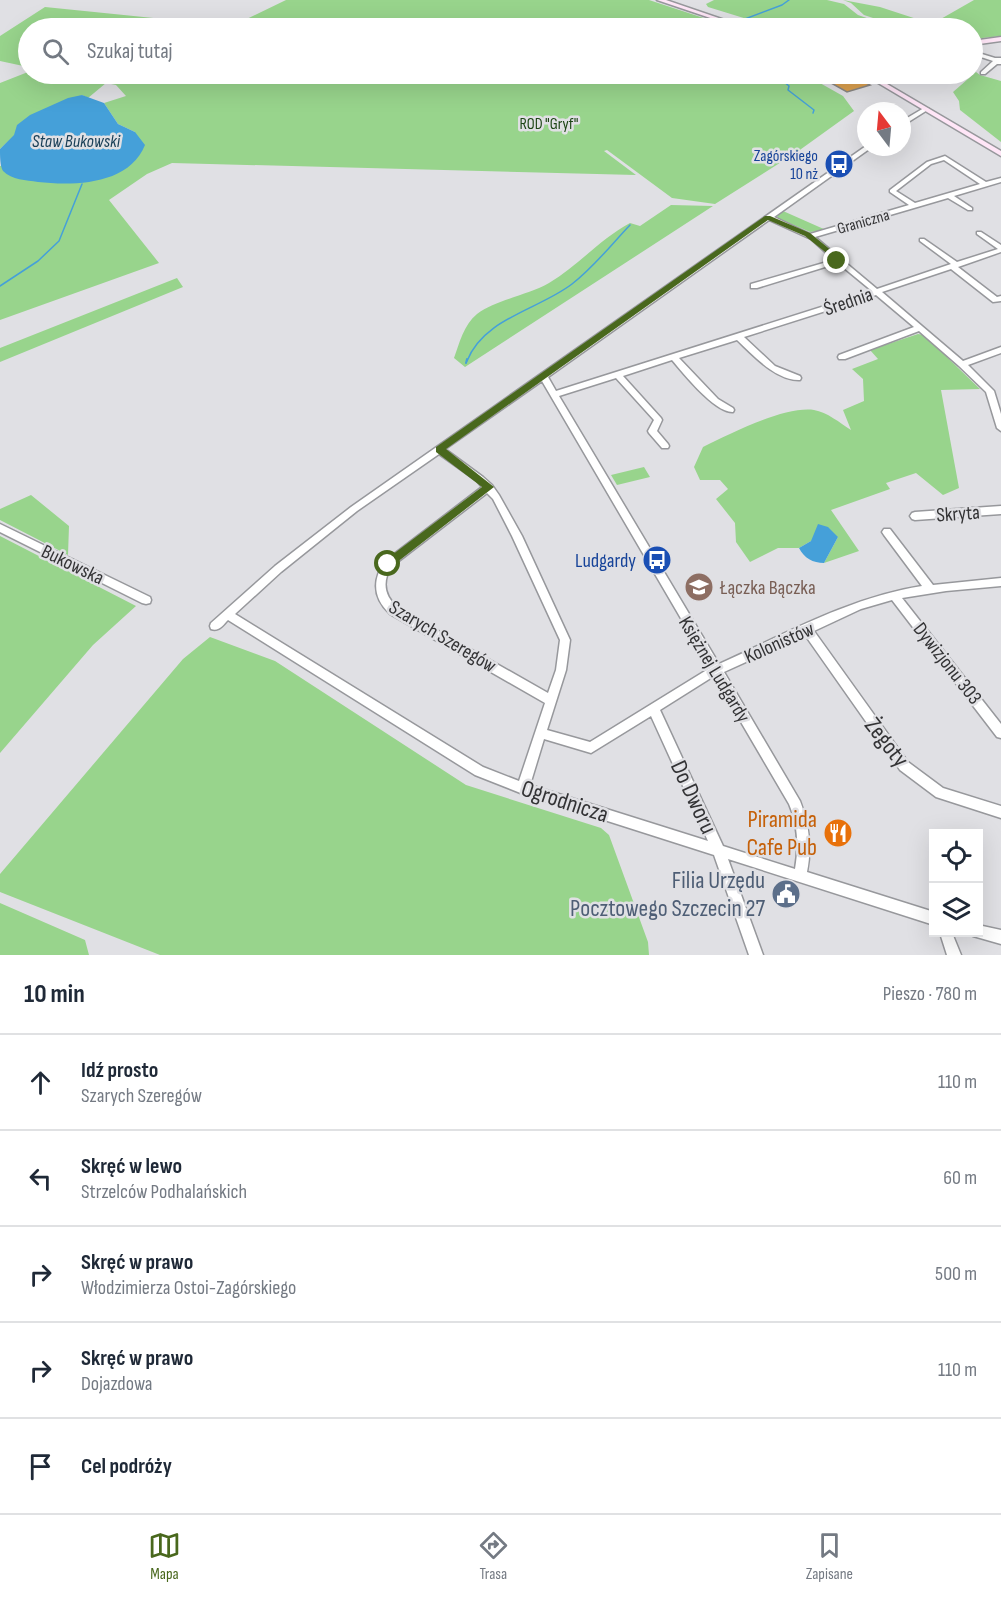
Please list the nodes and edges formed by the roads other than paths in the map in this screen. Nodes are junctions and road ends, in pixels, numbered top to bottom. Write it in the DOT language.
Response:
graph roads {
  1 [pos="660,0"];
  2 [pos="715,18"];
  3 [pos="1001,39"];
  4 [pos="983,41"];
  5 [pos="983,56"];
  6 [pos="1000,61"];
  7 [pos="983,73"];
  8 [pos="883,84"];
  9 [pos="926,109"];
  10 [pos="911,118"];
  11 [pos="954,154"];
  12 [pos="1001,154"];
  13 [pos="857,155"];
  14 [pos="945,158"];
  15 [pos="1001,180"];
  16 [pos="986,184"];
  17 [pos="949,195"];
  18 [pos="915,206"];
  19 [pos="970,209"];
  20 [pos="768,217"];
  21 [pos="979,233"];
  22 [pos="810,236"];
  23 [pos="922,240"];
  24 [pos="1001,249"];
  25 [pos="840,260"];
  26 [pos="955,266"];
  27 [pos="754,286"];
  28 [pos="878,291"];
  29 [pos="999,300"];
  30 [pos="920,328"];
  31 [pos="739,337"];
  32 [pos="1001,350"];
  33 [pos="842,357"];
  34 [pos="674,358"];
  35 [pos="962,364"];
  36 [pos="543,376"];
  37 [pos="619,376"];
  38 [pos="797,378"];
  39 [pos="554,395"];
  40 [pos="730,410"];
  41 [pos="1001,428"];
  42 [pos="665,446"];
  43 [pos="440,449"];
  44 [pos="489,487"];
  45 [pos="1001,510"];
  46 [pos="915,516"];
  47 [pos="0,528"];
  48 [pos="887,532"];
  49 [pos="1001,582"];
  50 [pos="930,589"];
  51 [pos="894,595"];
  52 [pos="146,600"];
  53 [pos="228,615"];
  54 [pos="215,626"];
  55 [pos="807,630"];
  56 [pos="716,670"];
  57 [pos="552,701"];
  58 [pos="653,708"];
  59 [pos="541,733"];
  60 [pos="1001,733"];
  61 [pos="523,788"];
  62 [pos="1001,812"];
  63 [pos="719,851"];
  64 [pos="800,877"];
  65 [pos="929,918"];
  66 [pos="983,932"];
  67 [pos="947,937"];
  68 [pos="1001,937"];
  69 [pos="756,955"];
  70 [pos="954,955"];
  1 -- 2 [label="street"];
  3 -- 4 [label="street"];
  5 -- 6 [label="street"];
  6 -- 7 [label="street"];
  8 -- 9 [label="street"];
  9 -- 10 [label="street"];
  9 -- 12 [label="street"];
  11 -- 14 [label="street, Graniczna"];
  13 -- 20 [label="street"];
  14 -- 16 [label="street"];
  14 -- 18 [label="street, Graniczna"];
  15 -- 16 [label="street, Graniczna"];
  16 -- 17 [label="street, Graniczna"];
  17 -- 18 [label="street, Graniczna"];
  17 -- 19 [label="street"];
  18 -- 22 [label="street, Graniczna"];
  20 -- 22 [label="street"];
  20 -- 36 [label="street"];
  21 -- 24 [label="street, Średnia"];
  22 -- 25 [label="street"];
  23 -- 26 [label="street"];
  24 -- 26 [label="street, Średnia"];
  25 -- 27 [label="street"];
  25 -- 28 [label="street"];
  26 -- 28 [label="street, Średnia"];
  26 -- 29 [label="street"];
  28 -- 30 [label="street"];
  28 -- 31 [label="street, Średnia"];
  30 -- 33 [label="street"];
  30 -- 35 [label="street"];
  31 -- 34 [label="street, Średnia"];
  31 -- 38 [label="street"];
  32 -- 35 [label="street"];
  34 -- 37 [label="street, Średnia"];
  34 -- 40 [label="street"];
  35 -- 41 [label="street"];
  36 -- 39 [label="street, Księżnej Ludgardy"];
  36 -- 43 [label="street"];
  37 -- 39 [label="street, Średnia"];
  37 -- 42 [label="street"];
  39 -- 56 [label="street, Księżnej Ludgardy"];
  43 -- 44 [label="street"];
  43 -- 53 [label="street"];
  44 -- 57 [label="street"];
  44 -- 57 [label="street, Szarych Szeregów"];
  45 -- 46 [label="street, Skryta"];
  47 -- 52 [label="street, Bukowska"];
  48 -- 50 [label="street"];
  49 -- 50 [label="street, Kolonistów"];
  50 -- 51 [label="street, Kolonistów"];
  51 -- 55 [label="street, Kolonistów"];
  51 -- 60 [label="street, Dywizjonu 303"];
  53 -- 54 [label="street"];
  53 -- 61 [label="street, Ogrodnicza"];
  55 -- 56 [label="street, Kolonistów"];
  55 -- 62 [label="street, Żegoty"];
  56 -- 58 [label="street, Kolonistów"];
  56 -- 64 [label="street, Księżnej Ludgardy"];
  57 -- 59 [label="street"];
  58 -- 59 [label="street, Kolonistów"];
  58 -- 63 [label="street, Do Dworu"];
  59 -- 61 [label="street"];
  61 -- 63 [label="street, Ogrodnicza"];
  63 -- 64 [label="street, Ogrodnicza"];
  63 -- 69 [label="street, Do Dworu"];
  64 -- 65 [label="street, Ogrodnicza"];
  66 -- 68 [label="street"];
  67 -- 70 [label="street"];
}
